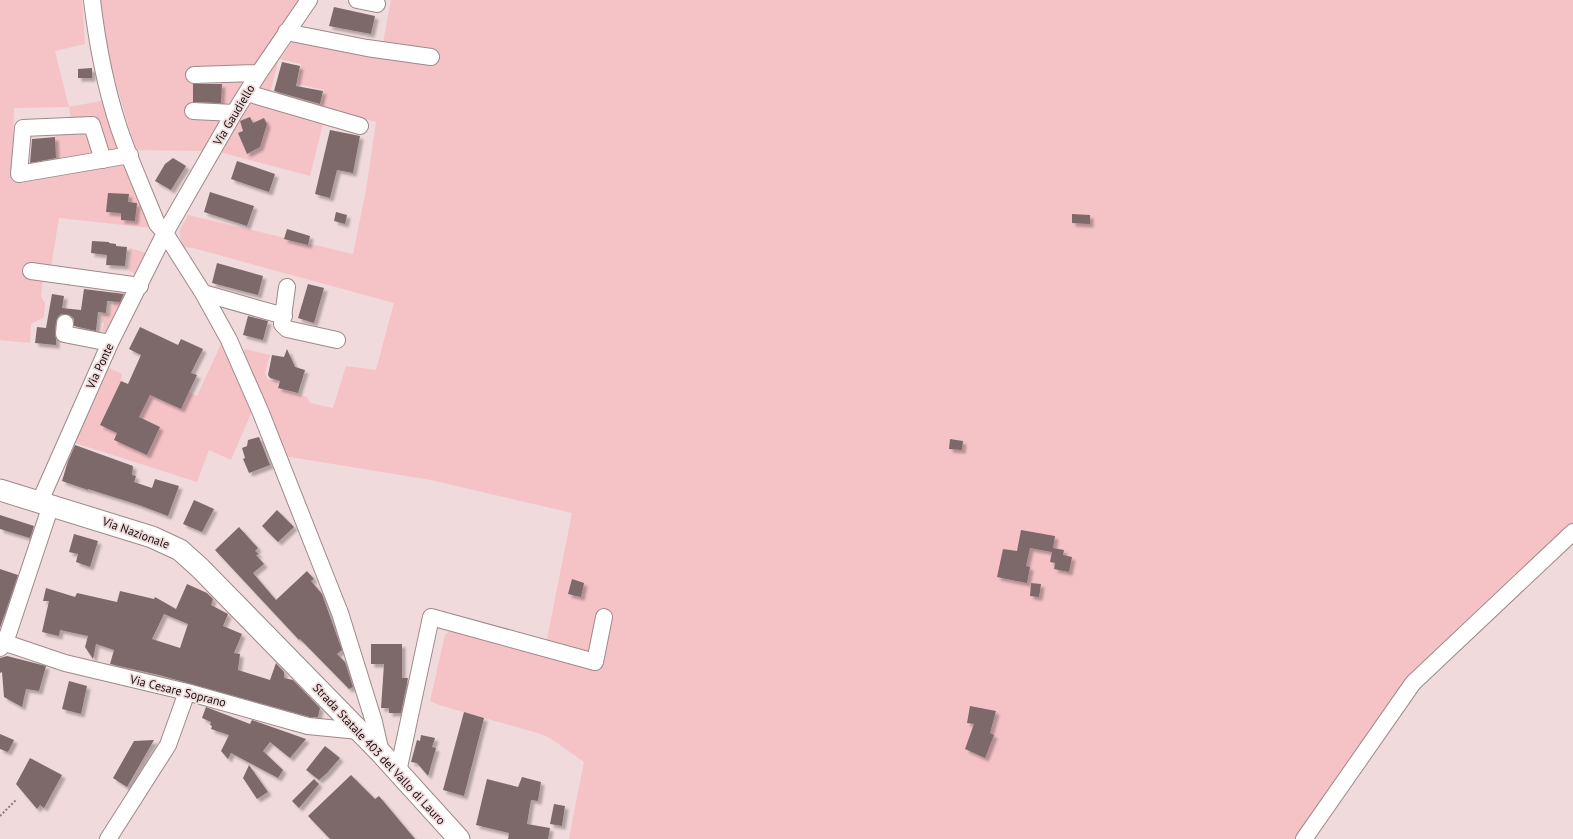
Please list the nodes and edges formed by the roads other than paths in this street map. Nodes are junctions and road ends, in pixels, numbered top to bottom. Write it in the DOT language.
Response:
graph roads {
  1 [pos="92,0"];
  2 [pos="310,0"];
  3 [pos="357,0"];
  4 [pos="377,4"];
  5 [pos="286,32"];
  6 [pos="432,57"];
  7 [pos="259,72"];
  8 [pos="194,75"];
  9 [pos="246,93"];
  10 [pos="193,111"];
  11 [pos="234,113"];
  12 [pos="360,126"];
  13 [pos="130,156"];
  14 [pos="103,160"];
  15 [pos="165,233"];
  16 [pos="32,271"];
  17 [pos="140,286"];
  18 [pos="287,287"];
  19 [pos="203,293"];
  20 [pos="284,316"];
  21 [pos="65,323"];
  22 [pos="337,340"];
  23 [pos="110,343"];
  24 [pos="0,490"];
  25 [pos="45,503"];
  26 [pos="1573,532"];
  27 [pos="604,617"];
  28 [pos="2,644"];
  29 [pos="299,668"];
  30 [pos="187,692"];
  31 [pos="359,731"];
  32 [pos="381,753"];
  33 [pos="398,772"];
  34 [pos="108,839"];
  35 [pos="459,839"];
  36 [pos="1304,839"];
  1 -- 13 [label="street"];
  2 -- 5 [label="street, Via Gaudiello"];
  3 -- 4 [label="street"];
  5 -- 6 [label="street"];
  5 -- 7 [label="street, Via Gaudiello"];
  7 -- 8 [label="street"];
  7 -- 9 [label="street, Via Gaudiello"];
  9 -- 11 [label="street, Via Gaudiello"];
  9 -- 12 [label="street"];
  10 -- 11 [label="street"];
  11 -- 15 [label="street, Via Gaudiello"];
  13 -- 14 [label="street"];
  13 -- 15 [label="street"];
  14 -- 14 [label="street"];
  15 -- 17 [label="street, Via Ponte"];
  15 -- 19 [label="street"];
  16 -- 17 [label="street"];
  17 -- 23 [label="street, Via Ponte"];
  18 -- 20 [label="street"];
  19 -- 20 [label="street"];
  19 -- 32 [label="street"];
  20 -- 22 [label="street"];
  21 -- 23 [label="street"];
  23 -- 25 [label="street, Via Ponte"];
  24 -- 25 [label="main road, Via Nazionale"];
  25 -- 28 [label="street, Via Ponte"];
  25 -- 29 [label="main road, Via Nazionale"];
  26 -- 36 [label="street"];
  27 -- 33 [label="street"];
  28 -- 30 [label="street, Via Cesare Soprano"];
  29 -- 31 [label="main road, Strada Statale 403 del Vallo di Lauro"];
  30 -- 31 [label="street, Via Cesare Soprano"];
  30 -- 34 [label="street"];
  31 -- 32 [label="main road, Strada Statale 403 del Vallo di Lauro"];
  32 -- 33 [label="main road, Strada Statale 403 del Vallo di Lauro"];
  33 -- 35 [label="main road, Strada Statale 403 del Vallo di Lauro"];
}
